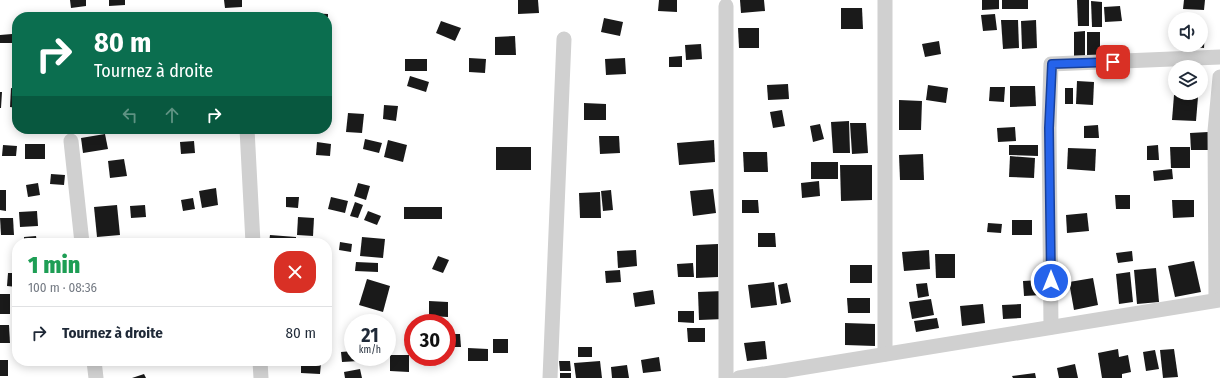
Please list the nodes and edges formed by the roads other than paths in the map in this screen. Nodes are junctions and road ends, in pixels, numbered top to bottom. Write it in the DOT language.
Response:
graph roads {
  1 [pos="885,0"];
  2 [pos="726,6"];
  3 [pos="564,39"];
  4 [pos="1220,57"];
  5 [pos="1220,76"];
  6 [pos="247,134"];
  7 [pos="71,141"];
  8 [pos="81,238"];
  9 [pos="253,238"];
  10 [pos="1218,300"];
  11 [pos="1051,327"];
  12 [pos="885,354"];
  13 [pos="95,366"];
  14 [pos="260,366"];
  15 [pos="96,378"];
  16 [pos="261,378"];
  17 [pos="550,378"];
  18 [pos="726,378"];
  19 [pos="739,378"];
  1 -- 12 [label="street"];
  2 -- 18 [label="street"];
  3 -- 17 [label="street"];
  4 -- 11 [label="street"];
  5 -- 10 [label="street"];
  6 -- 9 [label="street"];
  7 -- 8 [label="street"];
  10 -- 11 [label="street"];
  11 -- 12 [label="street"];
  12 -- 19 [label="street"];
  13 -- 15 [label="street"];
  14 -- 16 [label="street"];
}
